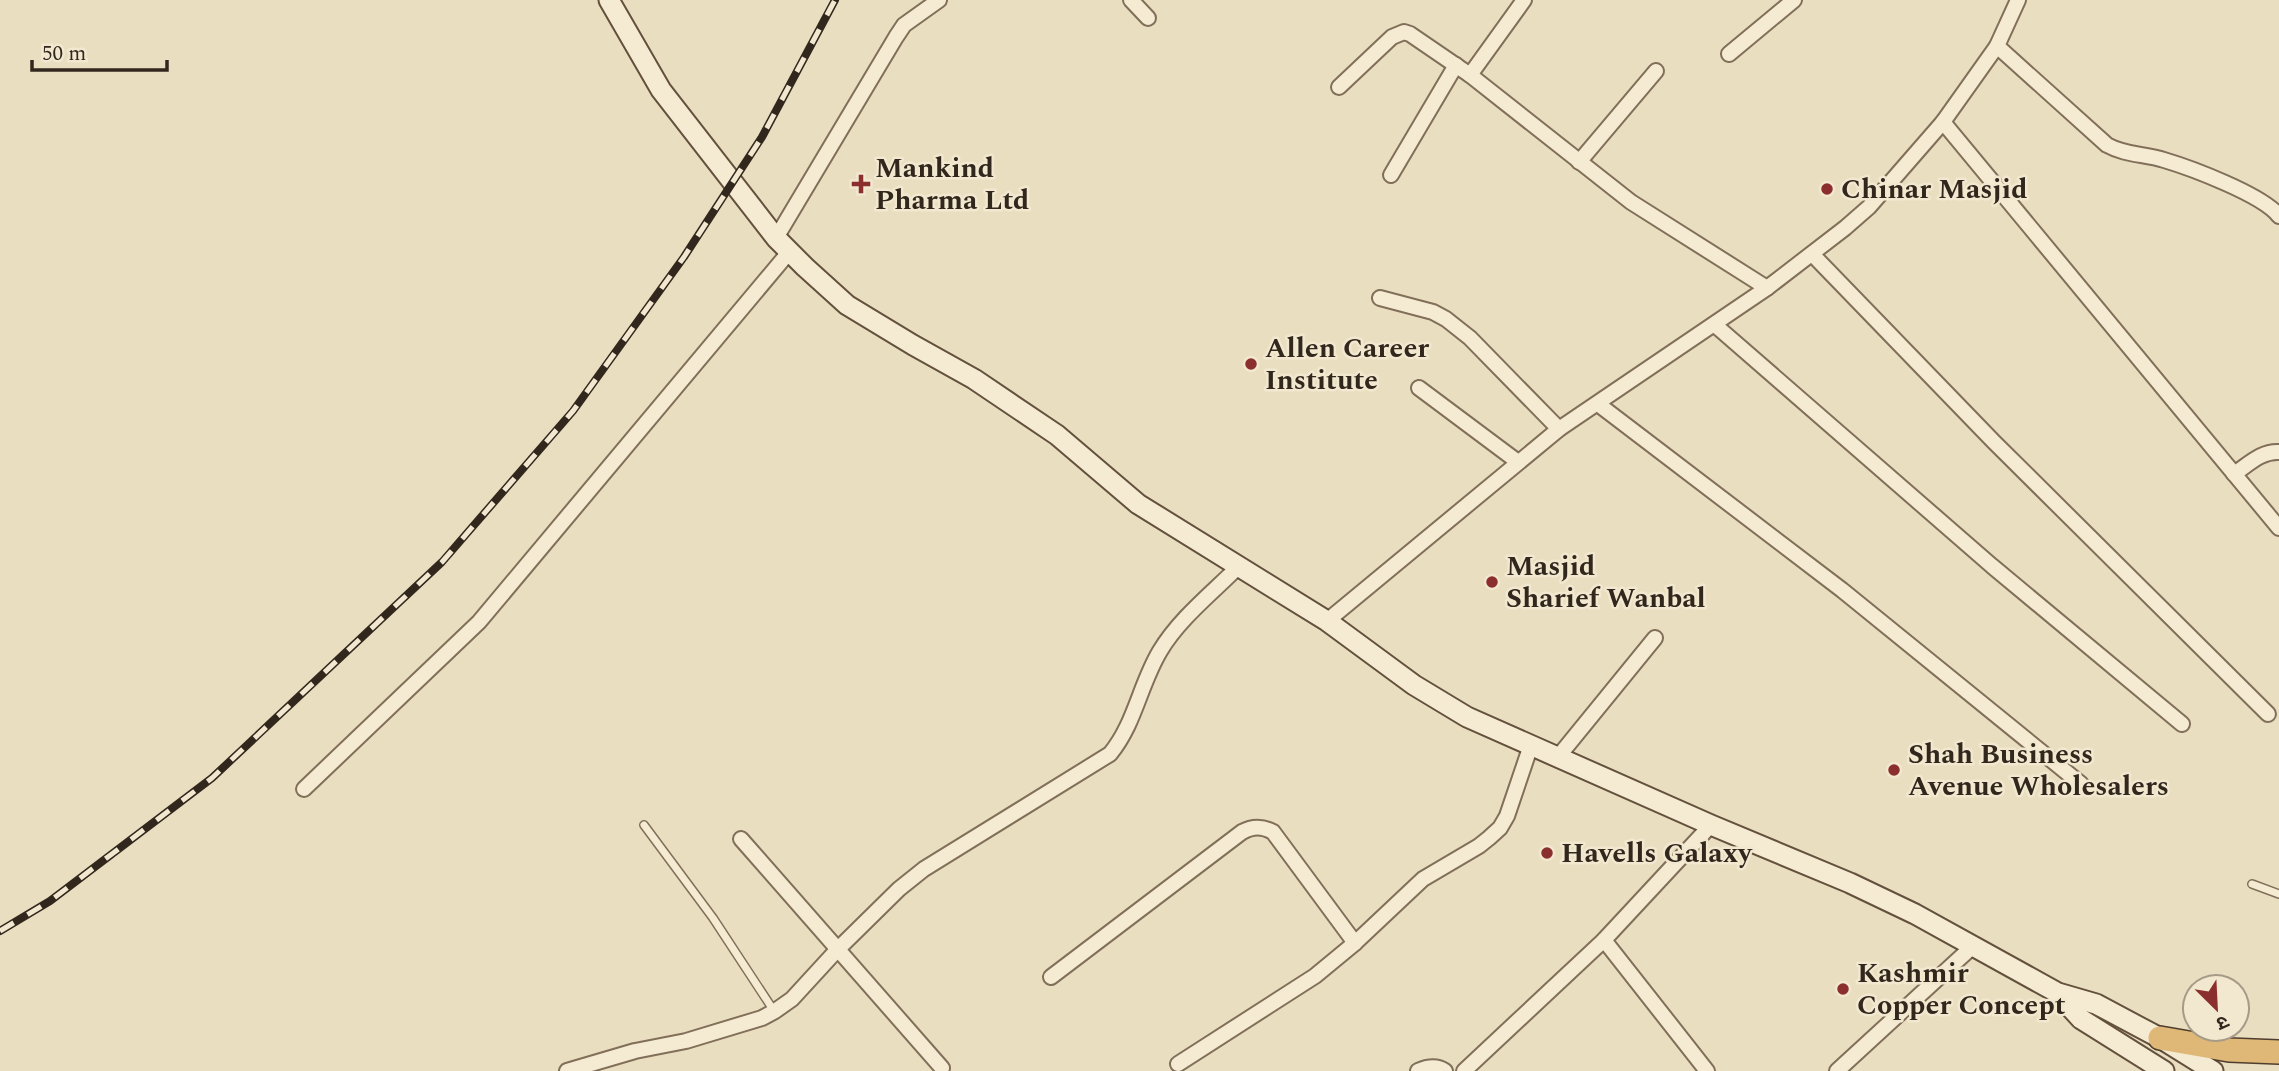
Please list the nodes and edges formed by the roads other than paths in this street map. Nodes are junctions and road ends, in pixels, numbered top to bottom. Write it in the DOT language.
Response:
graph roads {
  1 [pos="609,0"];
  2 [pos="939,0"];
  3 [pos="1131,0"];
  4 [pos="1524,0"];
  5 [pos="1794,0"];
  6 [pos="2018,0"];
  7 [pos="1148,18"];
  8 [pos="1997,46"];
  9 [pos="1729,54"];
  10 [pos="1456,65"];
  11 [pos="1656,71"];
  12 [pos="1470,75"];
  13 [pos="1339,87"];
  14 [pos="1943,122"];
  15 [pos="1579,162"];
  16 [pos="1391,175"];
  17 [pos="2279,216"];
  18 [pos="783,244"];
  19 [pos="1812,254"];
  20 [pos="1767,288"];
  21 [pos="1380,298"];
  22 [pos="1715,325"];
  23 [pos="1419,388"];
  24 [pos="1598,404"];
  25 [pos="1559,429"];
  26 [pos="2279,452"];
  27 [pos="1518,462"];
  28 [pos="2234,474"];
  29 [pos="2279,528"];
  30 [pos="1238,567"];
  31 [pos="1327,621"];
  32 [pos="1656,638"];
  33 [pos="2268,714"];
  34 [pos="2182,724"];
  35 [pos="1531,745"];
  36 [pos="1558,757"];
  37 [pos="2081,784"];
  38 [pos="304,789"];
  39 [pos="644,825"];
  40 [pos="1711,825"];
  41 [pos="741,839"];
  42 [pos="2252,884"];
  43 [pos="2279,894"];
  44 [pos="1604,940"];
  45 [pos="1355,943"];
  46 [pos="1973,946"];
  47 [pos="837,950"];
  48 [pos="1051,977"];
  49 [pos="2058,993"];
  50 [pos="775,1011"];
  51 [pos="2160,1038"];
  52 [pos="2279,1052"];
  53 [pos="1178,1064"];
  54 [pos="942,1068"];
  55 [pos="567,1071"];
  56 [pos="1418,1071"];
  57 [pos="1445,1071"];
  58 [pos="1464,1071"];
  59 [pos="1707,1071"];
  60 [pos="1837,1071"];
  61 [pos="2164,1071"];
  62 [pos="2213,1071"];
  1 -- 18 [label="main road"];
  2 -- 18 [label="street"];
  3 -- 7 [label="street"];
  4 -- 12 [label="street"];
  5 -- 9 [label="street"];
  6 -- 8 [label="street"];
  8 -- 14 [label="street"];
  8 -- 17 [label="street"];
  10 -- 12 [label="street"];
  10 -- 13 [label="street"];
  10 -- 16 [label="street"];
  11 -- 15 [label="street"];
  12 -- 15 [label="street"];
  14 -- 19 [label="street"];
  14 -- 28 [label="street"];
  15 -- 20 [label="street"];
  18 -- 30 [label="main road"];
  18 -- 38 [label="street"];
  19 -- 20 [label="street"];
  19 -- 33 [label="street"];
  20 -- 22 [label="street"];
  21 -- 25 [label="street"];
  22 -- 24 [label="street"];
  22 -- 34 [label="street"];
  23 -- 27 [label="street"];
  24 -- 25 [label="street"];
  24 -- 37 [label="street"];
  25 -- 27 [label="street"];
  26 -- 28 [label="street"];
  27 -- 31 [label="street"];
  28 -- 29 [label="street"];
  30 -- 31 [label="main road"];
  30 -- 47 [label="street"];
  31 -- 35 [label="main road"];
  32 -- 36 [label="street"];
  35 -- 36 [label="main road"];
  35 -- 45 [label="street"];
  36 -- 40 [label="main road"];
  39 -- 50 [label="lane"];
  40 -- 44 [label="street"];
  40 -- 46 [label="main road"];
  41 -- 47 [label="street"];
  42 -- 43 [label="lane"];
  44 -- 58 [label="street"];
  44 -- 59 [label="street"];
  45 -- 48 [label="street"];
  45 -- 53 [label="street"];
  46 -- 49 [label="main road"];
  46 -- 60 [label="street"];
  47 -- 50 [label="street"];
  47 -- 54 [label="street"];
  49 -- 51 [label="main road"];
  49 -- 61 [label="main road"];
  50 -- 55 [label="street"];
  51 -- 52 [label="highway"];
  51 -- 62 [label="main road"];
  56 -- 57 [label="street"];
}
